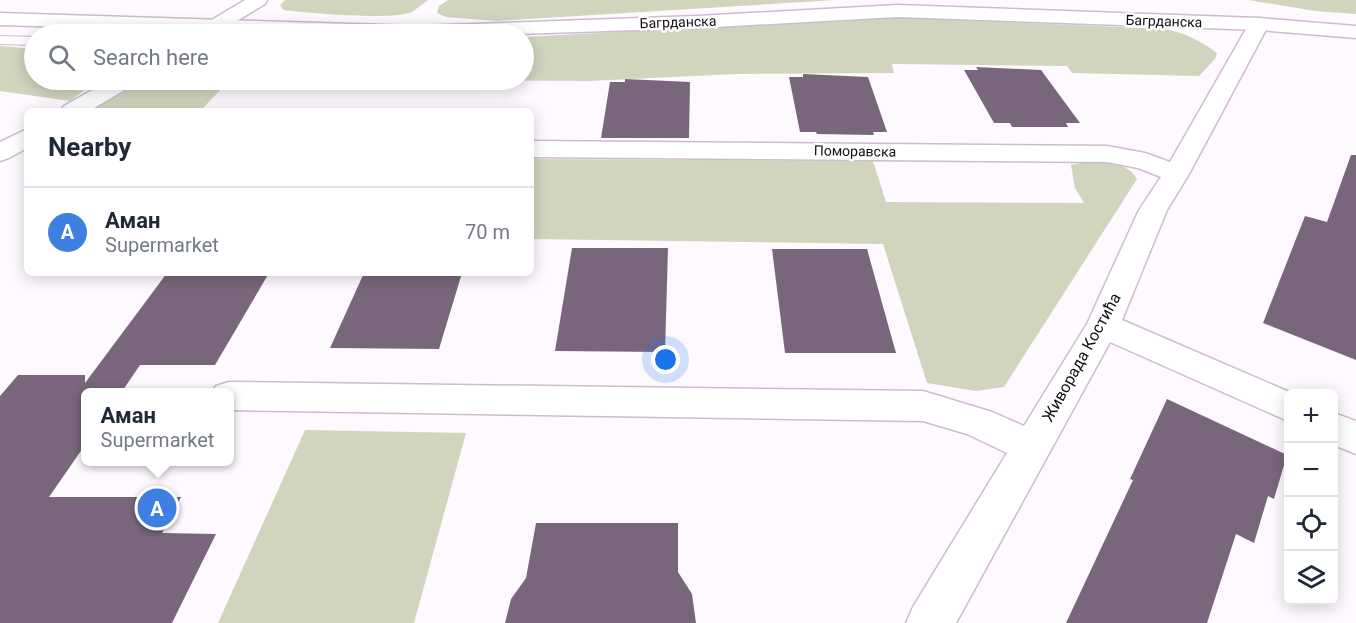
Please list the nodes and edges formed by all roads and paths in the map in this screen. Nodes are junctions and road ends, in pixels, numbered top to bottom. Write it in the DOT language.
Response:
graph roads {
  1 [pos="258,0"];
  2 [pos="0,19"];
  3 [pos="27,20"];
  4 [pos="100,24"];
  5 [pos="219,24"];
  6 [pos="1259,24"];
  7 [pos="534,28"];
  8 [pos="0,32"];
  9 [pos="1356,32"];
  10 [pos="0,40"];
  11 [pos="24,41"];
  12 [pos="108,90"];
  13 [pos="77,108"];
  14 [pos="534,149"];
  15 [pos="1176,174"];
  16 [pos="1103,325"];
  17 [pos="234,396"];
  18 [pos="1284,405"];
  19 [pos="1338,430"];
  20 [pos="1356,438"];
  21 [pos="1032,447"];
  22 [pos="930,623"];
  1 -- 5 [label="street"];
  2 -- 3 [label="street, Багрданска"];
  3 -- 4 [label="street, Багрданска"];
  3 -- 8 [label="lane"];
  6 -- 7 [label="street, Багрданска"];
  6 -- 9 [label="street, Багрданска"];
  6 -- 15 [label="street, Живорада Костића"];
  10 -- 11 [label="lane"];
  12 -- 13 [label="street"];
  14 -- 15 [label="street, Поморавска"];
  15 -- 16 [label="street, Живорада Костића"];
  16 -- 18 [label="street"];
  16 -- 21 [label="street, Живорада Костића"];
  17 -- 21 [label="street"];
  19 -- 20 [label="street"];
  21 -- 22 [label="street, Живорада Костића"];
}
